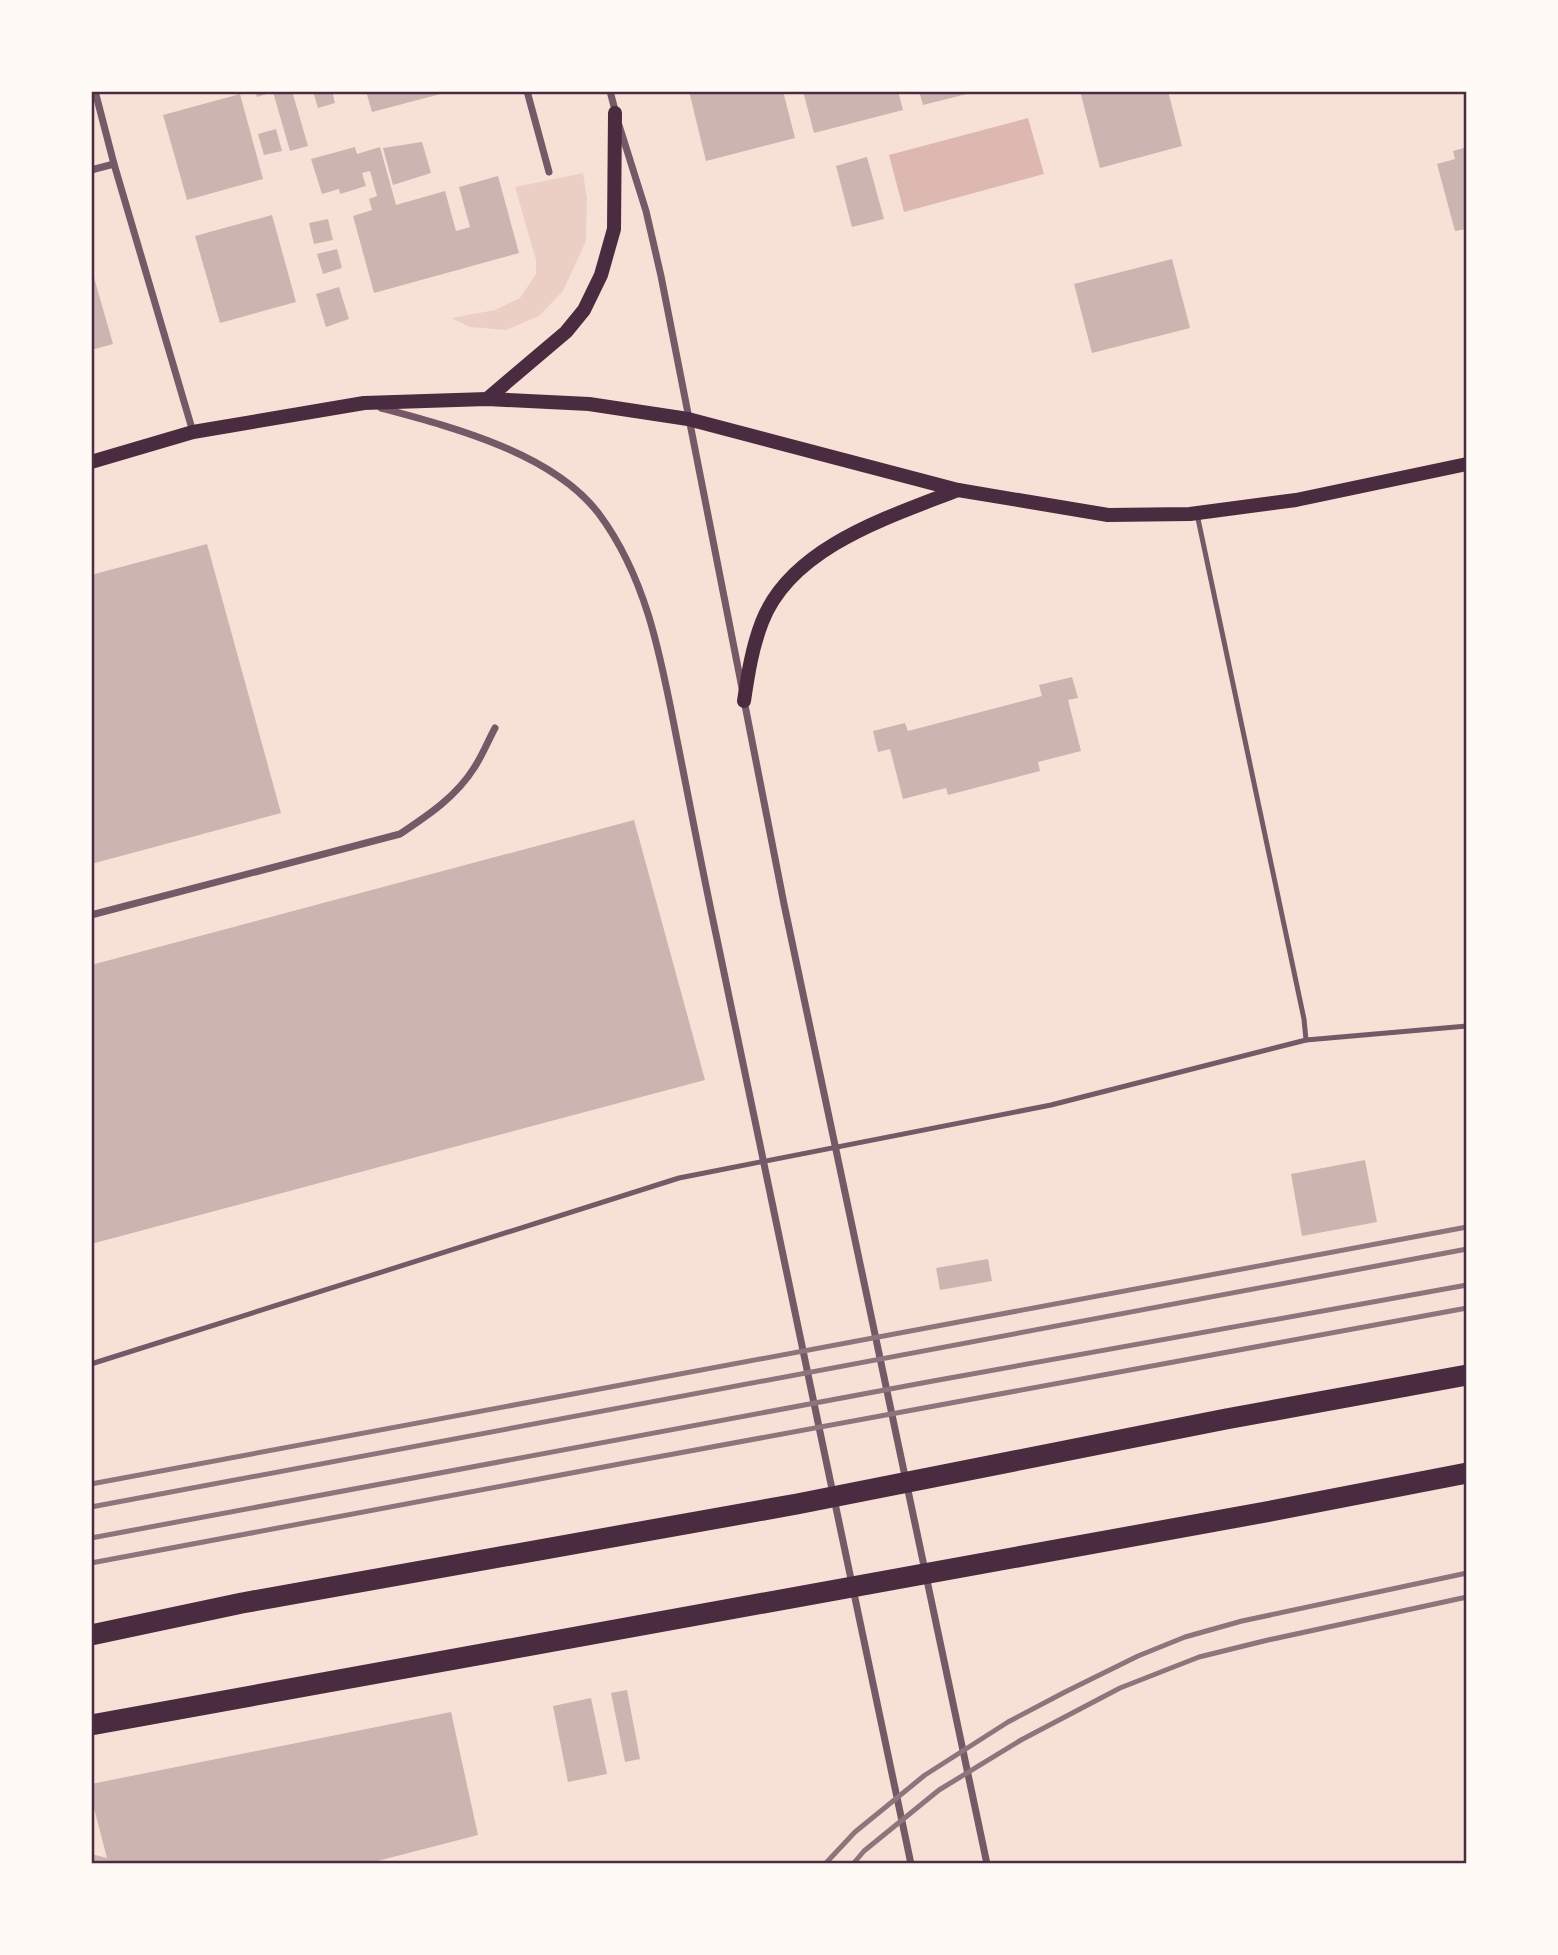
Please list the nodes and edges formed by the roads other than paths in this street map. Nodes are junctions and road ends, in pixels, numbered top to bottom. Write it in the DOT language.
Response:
graph roads {
  1 [pos="95,91"];
  2 [pos="527,91"];
  3 [pos="610,91"];
  4 [pos="615,113"];
  5 [pos="114,164"];
  6 [pos="91,170"];
  7 [pos="550,172"];
  8 [pos="487,399"];
  9 [pos="363,403"];
  10 [pos="688,419"];
  11 [pos="193,432"];
  12 [pos="91,462"];
  13 [pos="1467,464"];
  14 [pos="958,491"];
  15 [pos="1197,514"];
  16 [pos="744,701"];
  17 [pos="495,728"];
  18 [pos="91,915"];
  19 [pos="1467,1026"];
  20 [pos="1306,1040"];
  21 [pos="91,1364"];
  22 [pos="1467,1375"];
  23 [pos="1467,1473"];
  24 [pos="91,1635"];
  25 [pos="91,1725"];
  26 [pos="911,1864"];
  27 [pos="987,1864"];
  1 -- 5 [label="street"];
  2 -- 7 [label="street"];
  3 -- 4 [label="street"];
  4 -- 8 [label="main road"];
  4 -- 10 [label="street"];
  5 -- 6 [label="street"];
  5 -- 11 [label="street"];
  8 -- 9 [label="main road"];
  8 -- 10 [label="main road"];
  9 -- 11 [label="main road"];
  9 -- 26 [label="street"];
  10 -- 14 [label="main road"];
  10 -- 16 [label="street"];
  11 -- 12 [label="main road"];
  13 -- 15 [label="main road"];
  14 -- 15 [label="main road"];
  14 -- 16 [label="main road"];
  15 -- 20 [label="lane"];
  16 -- 27 [label="street"];
  17 -- 18 [label="street"];
  19 -- 20 [label="lane"];
  20 -- 21 [label="lane"];
  22 -- 24 [label="highway"];
  23 -- 25 [label="highway"];
}
